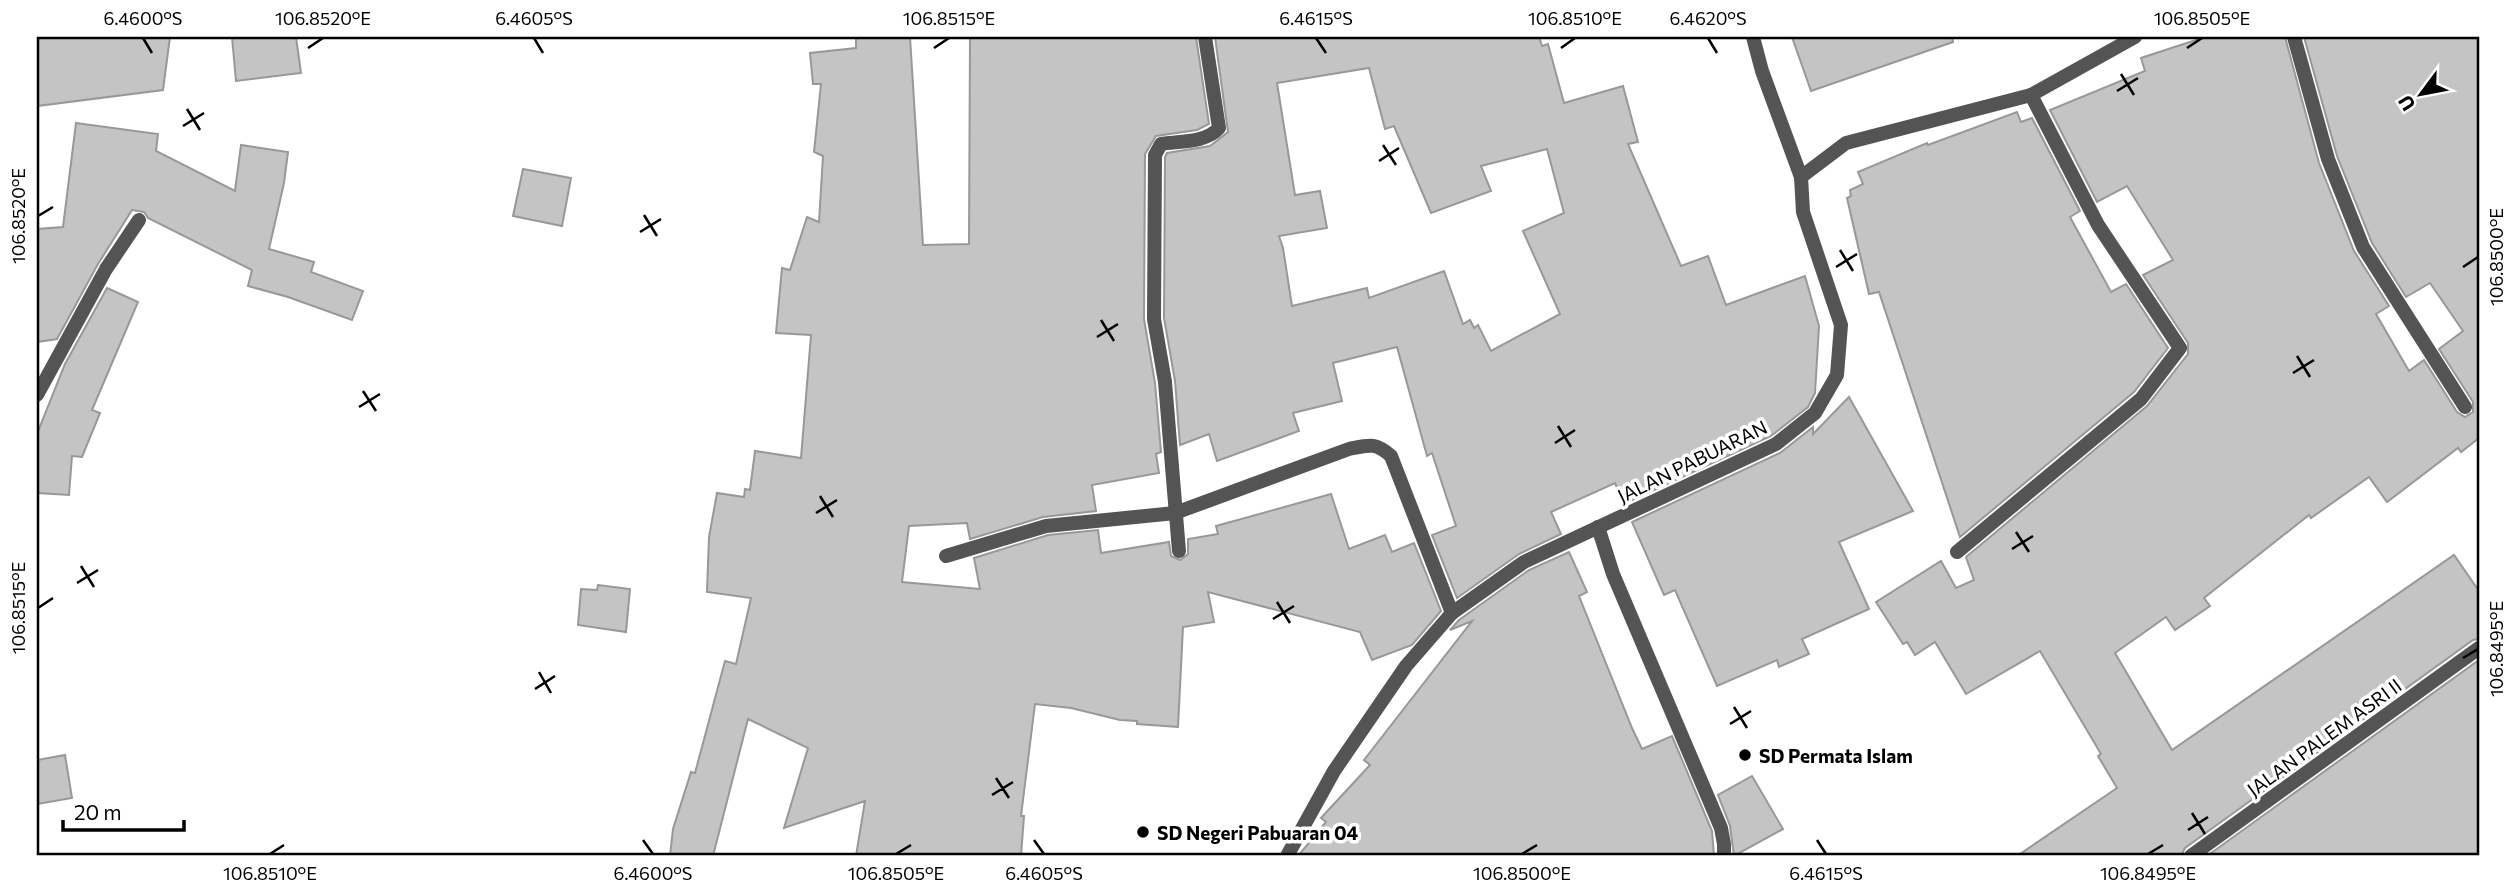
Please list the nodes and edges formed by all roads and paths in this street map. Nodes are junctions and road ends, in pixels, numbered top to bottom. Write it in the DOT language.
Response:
graph roads {
  1 [pos="1205,37"];
  2 [pos="1753,37"];
  3 [pos="2135,37"];
  4 [pos="2294,37"];
  5 [pos="2031,95"];
  6 [pos="1801,177"];
  7 [pos="139,220"];
  8 [pos="37,395"];
  9 [pos="2465,407"];
  10 [pos="1175,513"];
  11 [pos="1598,527"];
  12 [pos="1179,551"];
  13 [pos="1957,552"];
  14 [pos="946,556"];
  15 [pos="1452,613"];
  16 [pos="2479,648"];
  17 [pos="1287,856"];
  18 [pos="1724,856"];
  19 [pos="2191,856"];
  1 -- 10 [label="street"];
  2 -- 6 [label="street, JALAN PABUARAN"];
  3 -- 5 [label="street"];
  4 -- 9 [label="street"];
  5 -- 6 [label="street"];
  5 -- 13 [label="street"];
  6 -- 11 [label="street, JALAN PABUARAN"];
  7 -- 8 [label="street"];
  10 -- 12 [label="street"];
  10 -- 14 [label="street"];
  10 -- 15 [label="street"];
  11 -- 15 [label="street, JALAN PABUARAN"];
  11 -- 18 [label="street"];
  15 -- 17 [label="street, JALAN PABUARAN"];
  16 -- 19 [label="street, JALAN PALEM ASRI II"];
}
